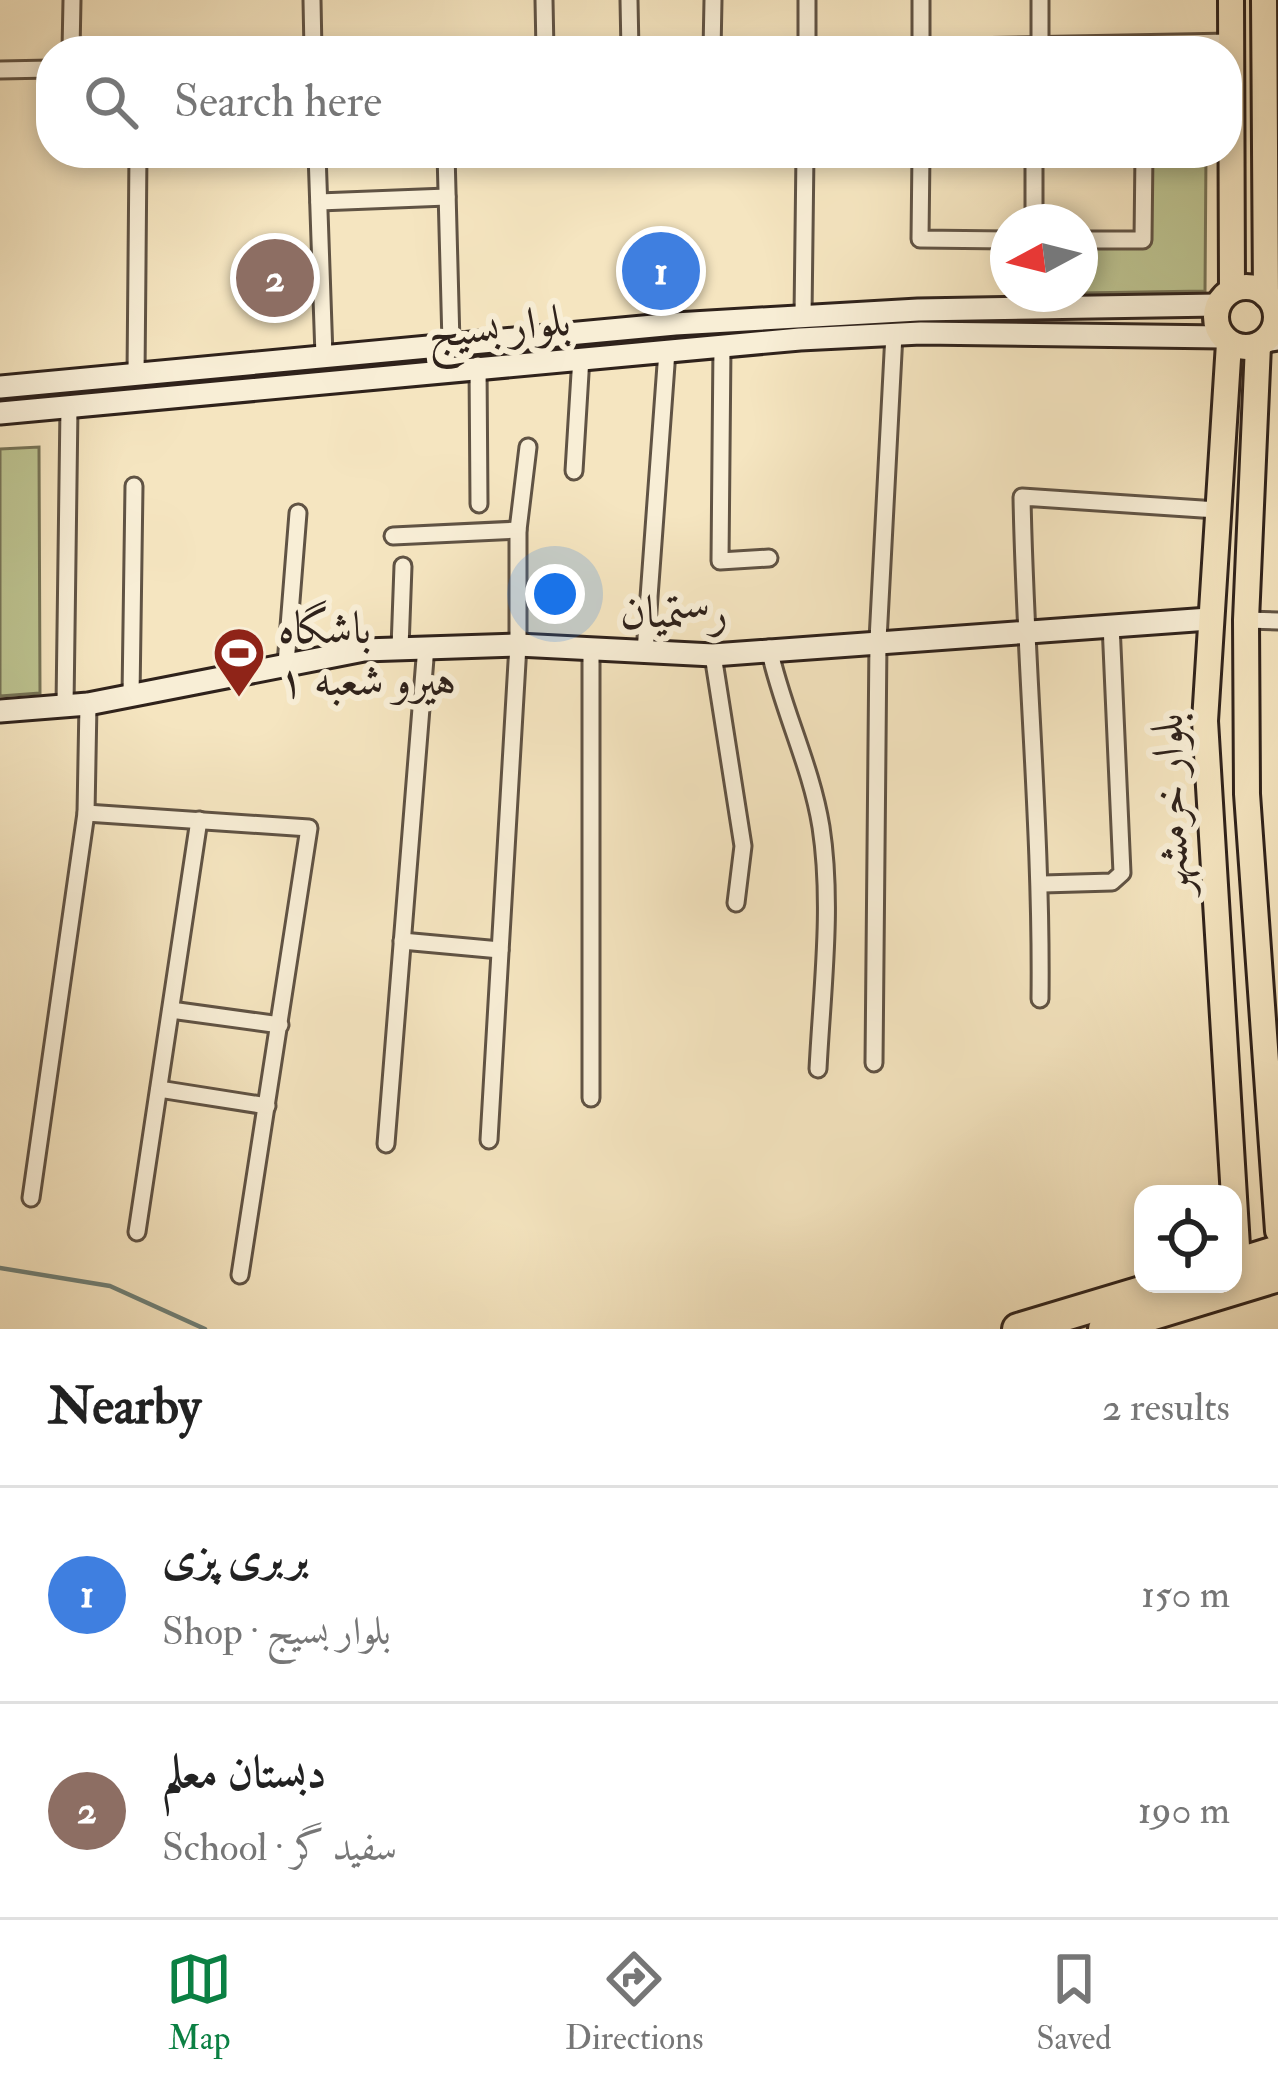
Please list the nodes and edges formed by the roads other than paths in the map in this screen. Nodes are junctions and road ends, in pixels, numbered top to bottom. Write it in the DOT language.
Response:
graph roads {
  1 [pos="72,0"];
  2 [pos="311,0"];
  3 [pos="544,0"];
  4 [pos="629,0"];
  5 [pos="713,0"];
  6 [pos="807,0"];
  7 [pos="921,0"];
  8 [pos="1040,0"];
  9 [pos="1231,0"];
  10 [pos="1269,5"];
  11 [pos="71,36"];
  12 [pos="312,36"];
  13 [pos="545,36"];
  14 [pos="630,36"];
  15 [pos="712,36"];
  16 [pos="807,36"];
  17 [pos="921,36"];
  18 [pos="1040,36"];
  19 [pos="1231,36"];
  20 [pos="36,69"];
  21 [pos="0,70"];
  22 [pos="1272,104"];
  23 [pos="138,168"];
  24 [pos="318,168"];
  25 [pos="446,168"];
  26 [pos="806,168"];
  27 [pos="921,168"];
  28 [pos="1034,168"];
  29 [pos="1144,168"];
  30 [pos="1228,168"];
  31 [pos="447,197"];
  32 [pos="319,202"];
  33 [pos="1034,204"];
  34 [pos="990,240"];
  35 [pos="1098,240"];
  36 [pos="1225,297"];
  37 [pos="1271,298"];
  38 [pos="1098,300"];
  39 [pos="990,304"];
  40 [pos="803,316"];
  41 [pos="895,334"];
  42 [pos="800,340"];
  43 [pos="1225,340"];
  44 [pos="1267,342"];
  45 [pos="451,344"];
  46 [pos="722,346"];
  47 [pos="668,351"];
  48 [pos="324,356"];
  49 [pos="581,357"];
  50 [pos="478,365"];
  51 [pos="136,375"];
  52 [pos="326,381"];
  53 [pos="0,387"];
  54 [pos="69,407"];
  55 [pos="0,413"];
  56 [pos="528,447"];
  57 [pos="574,471"];
  58 [pos="134,486"];
  59 [pos="479,504"];
  60 [pos="1217,510"];
  61 [pos="298,513"];
  62 [pos="518,530"];
  63 [pos="393,536"];
  64 [pos="769,558"];
  65 [pos="403,566"];
  66 [pos="1209,619"];
  67 [pos="1246,620"];
  68 [pos="1278,621"];
  69 [pos="1112,624"];
  70 [pos="1024,633"];
  71 [pos="878,640"];
  72 [pos="518,645"];
  73 [pos="426,646"];
  74 [pos="400,648"];
  75 [pos="769,648"];
  76 [pos="591,650"];
  77 [pos="645,652"];
  78 [pos="713,656"];
  79 [pos="286,664"];
  80 [pos="131,696"];
  81 [pos="88,704"];
  82 [pos="65,706"];
  83 [pos="0,711"];
  84 [pos="86,812"];
  85 [pos="199,820"];
  86 [pos="1043,884"];
  87 [pos="736,903"];
  88 [pos="402,941"];
  89 [pos="500,950"];
  90 [pos="1040,999"];
  91 [pos="171,1010"];
  92 [pos="280,1025"];
  93 [pos="874,1064"];
  94 [pos="818,1069"];
  95 [pos="159,1089"];
  96 [pos="591,1097"];
  97 [pos="267,1106"];
  98 [pos="489,1140"];
  99 [pos="386,1144"];
  100 [pos="1231,1185"];
  101 [pos="31,1198"];
  102 [pos="1278,1231"];
  103 [pos="136,1232"];
  104 [pos="1278,1251"];
  105 [pos="1242,1262"];
  106 [pos="241,1275"];
  107 [pos="1278,1276"];
  108 [pos="1138,1293"];
  109 [pos="1018,1329"];
  110 [pos="1104,1329"];
  1 -- 11 [label="street"];
  2 -- 12 [label="street"];
  3 -- 13 [label="street"];
  4 -- 14 [label="street"];
  5 -- 15 [label="street"];
  6 -- 16 [label="street"];
  7 -- 17 [label="street"];
  8 -- 18 [label="street"];
  9 -- 19 [label="main road"];
  10 -- 22 [label="main road"];
  20 -- 21 [label="street"];
  22 -- 37 [label="main road"];
  23 -- 51 [label="street"];
  24 -- 32 [label="street"];
  25 -- 31 [label="street"];
  26 -- 40 [label="street"];
  27 -- 34 [label="street"];
  28 -- 33 [label="street"];
  29 -- 35 [label="street"];
  30 -- 36 [label="main road"];
  31 -- 32 [label="street"];
  31 -- 45 [label="street"];
  32 -- 48 [label="street"];
  36 -- 37 [label="main road"];
  36 -- 38 [label="main road, بلوار بسیج"];
  36 -- 43 [label="main road"];
  37 -- 44 [label="main road"];
  39 -- 40 [label="main road, بلوار بسیج"];
  40 -- 42 [label="main road"];
  40 -- 45 [label="main road, بلوار بسیج"];
  41 -- 42 [label="main road, بلوار بسیج"];
  41 -- 43 [label="main road, بلوار بسیج"];
  41 -- 71 [label="street"];
  42 -- 46 [label="main road, بلوار بسیج"];
  43 -- 44 [label="main road"];
  43 -- 60 [label="main road, بلوار خرمشهر"];
  44 -- 67 [label="main road, بلوار خرمشهر"];
  45 -- 48 [label="main road, بلوار بسیج"];
  46 -- 47 [label="main road, بلوار بسیج"];
  46 -- 64 [label="street"];
  47 -- 49 [label="main road, بلوار بسیج"];
  47 -- 77 [label="street"];
  48 -- 51 [label="main road, بلوار بسیج"];
  48 -- 52 [label="main road"];
  49 -- 50 [label="main road, بلوار بسیج"];
  49 -- 57 [label="street"];
  50 -- 52 [label="main road, بلوار بسیج"];
  50 -- 59 [label="street"];
  51 -- 53 [label="main road, بلوار بسیج"];
  52 -- 54 [label="main road, بلوار بسیج"];
  54 -- 55 [label="main road, بلوار بسیج"];
  54 -- 82 [label="street"];
  56 -- 62 [label="street"];
  58 -- 80 [label="street"];
  60 -- 66 [label="main road, بلوار خرمشهر"];
  60 -- 70 [label="street"];
  61 -- 79 [label="street"];
  62 -- 63 [label="street"];
  62 -- 72 [label="street"];
  65 -- 74 [label="street"];
  66 -- 67 [label="main road"];
  66 -- 69 [label="main road, رستمیان"];
  66 -- 100 [label="main road, بلوار خرمشهر"];
  67 -- 68 [label="street"];
  67 -- 102 [label="main road, بلوار خرمشهر"];
  69 -- 70 [label="main road, رستمیان"];
  69 -- 86 [label="street"];
  70 -- 71 [label="main road, رستمیان"];
  70 -- 86 [label="street"];
  71 -- 75 [label="main road, رستمیان"];
  71 -- 93 [label="street"];
  72 -- 73 [label="main road, رستمیان"];
  72 -- 76 [label="main road, رستمیان"];
  72 -- 89 [label="street"];
  73 -- 74 [label="main road, رستمیان"];
  73 -- 88 [label="street"];
  74 -- 79 [label="main road, رستمیان"];
  75 -- 78 [label="main road, رستمیان"];
  75 -- 94 [label="street"];
  76 -- 77 [label="main road, رستمیان"];
  76 -- 96 [label="street"];
  77 -- 78 [label="main road, رستمیان"];
  78 -- 87 [label="street"];
  79 -- 80 [label="main road, رستمیان"];
  80 -- 81 [label="main road, رستمیان"];
  81 -- 82 [label="main road, رستمیان"];
  81 -- 84 [label="street"];
  82 -- 83 [label="main road, رستمیان"];
  84 -- 85 [label="street"];
  84 -- 101 [label="street"];
  85 -- 91 [label="street"];
  85 -- 92 [label="street"];
  86 -- 90 [label="street"];
  88 -- 89 [label="street"];
  88 -- 99 [label="street"];
  89 -- 98 [label="street"];
  91 -- 92 [label="street"];
  91 -- 95 [label="street"];
  92 -- 97 [label="street"];
  95 -- 97 [label="street"];
  95 -- 103 [label="street"];
  97 -- 106 [label="street"];
  104 -- 105 [label="highway"];
  107 -- 110 [label="highway"];
  108 -- 109 [label="highway"];
}
